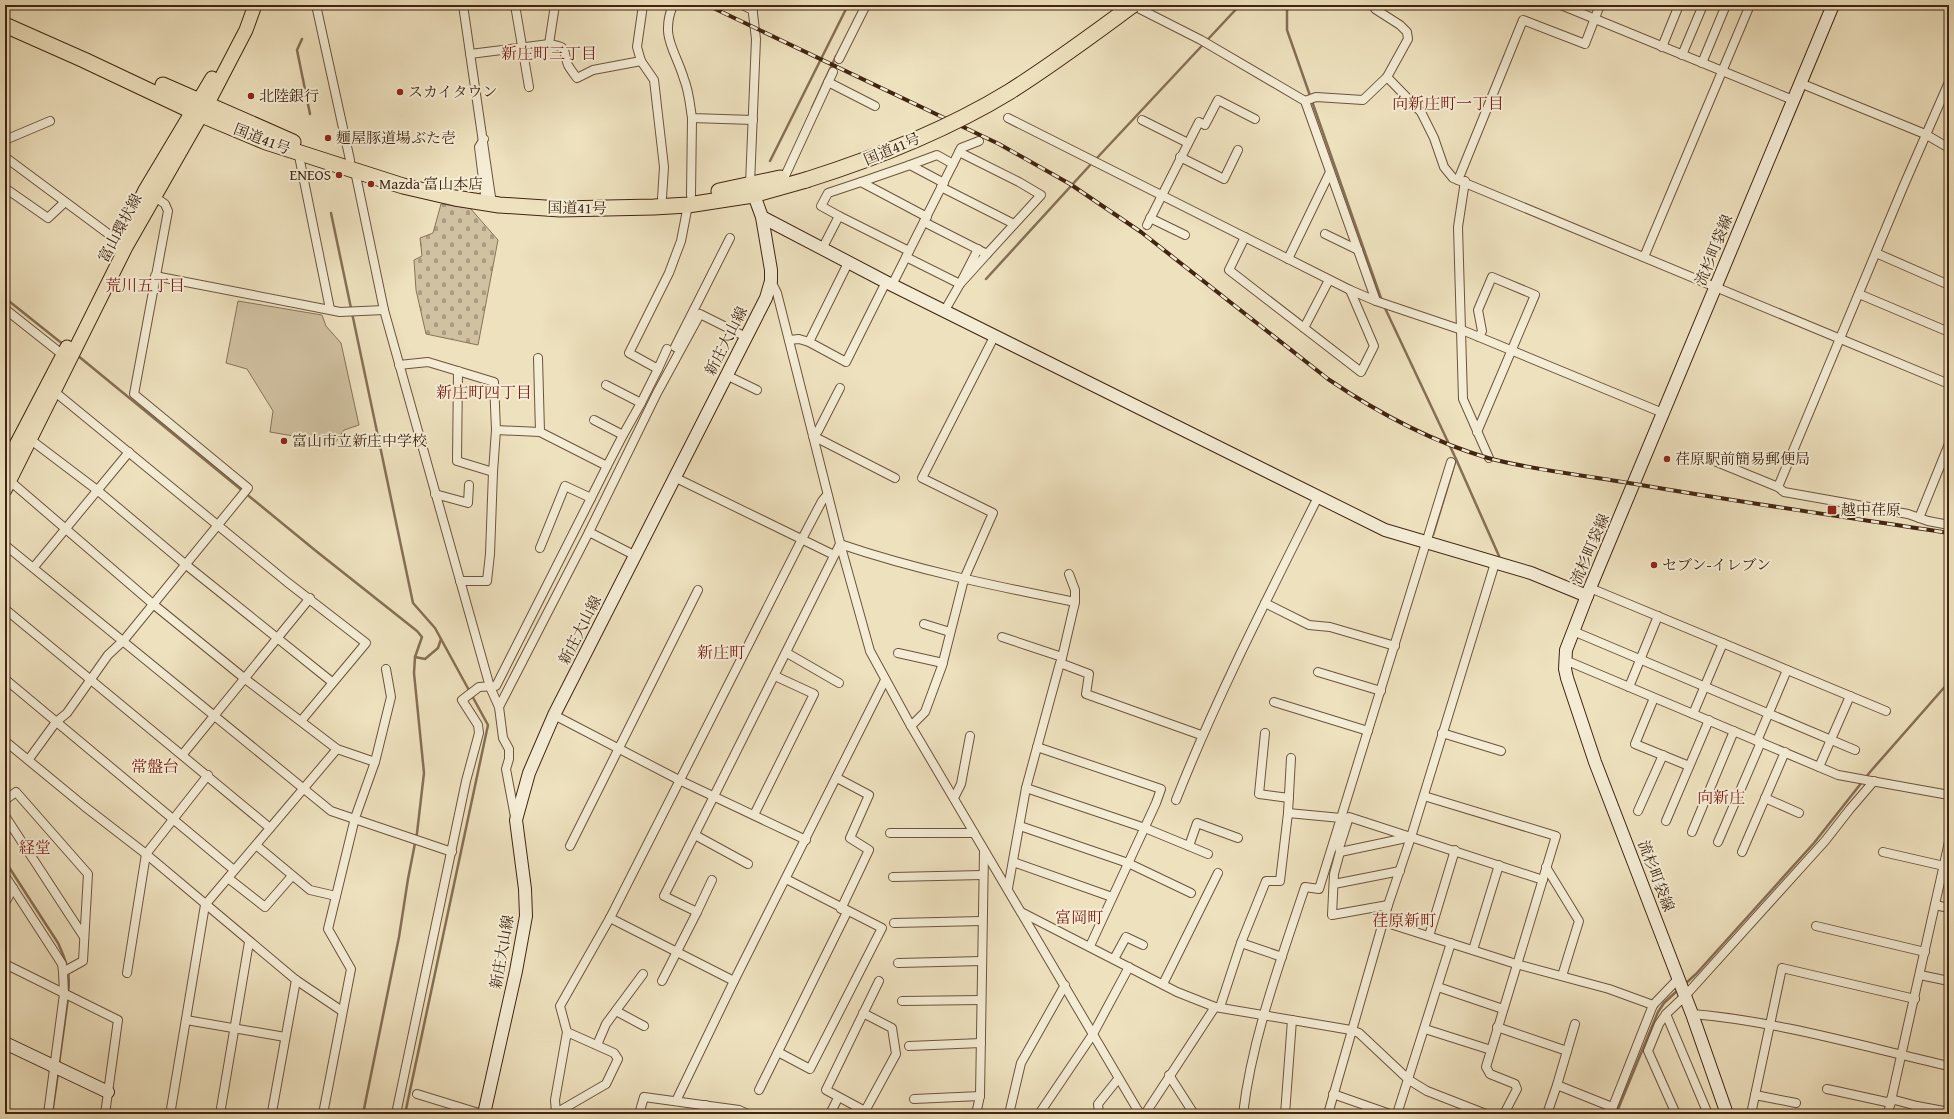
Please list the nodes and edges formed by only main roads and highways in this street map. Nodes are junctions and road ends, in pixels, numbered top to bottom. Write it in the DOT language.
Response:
graph roads {
  1 [pos="246,5"];
  2 [pos="255,5"];
  3 [pos="1120,5"];
  4 [pos="1132,5"];
  5 [pos="1833,5"];
  6 [pos="5,14"];
  7 [pos="5,25"];
  8 [pos="200,108"];
  9 [pos="805,176"];
  10 [pos="752,190"];
  11 [pos="489,198"];
  12 [pos="690,200"];
  13 [pos="762,217"];
  14 [pos="123,244"];
  15 [pos="70,350"];
  16 [pos="5,466"];
  17 [pos="7,485"];
  18 [pos="1589,592"];
  19 [pos="5,1043"];
  20 [pos="108,1092"];
  21 [pos="483,1114"];
  22 [pos="1727,1114"];
  1 -- 8 [label="main road, 富山環状線"];
  2 -- 8 [label="main road, 富山環状線"];
  3 -- 9 [label="highway, 国道41号"];
  4 -- 9 [label="highway, 国道41号, bridge"];
  5 -- 18 [label="main road, 流杉町袋線"];
  6 -- 8 [label="highway, 国道41号"];
  7 -- 8 [label="highway, 国道41号"];
  8 -- 11 [label="highway, 国道41号"];
  8 -- 14 [label="main road, 富山環状線"];
  8 -- 14 [label="main road, 富山環状線"];
  9 -- 10 [label="highway, 国道41号"];
  9 -- 10 [label="highway, 国道41号"];
  10 -- 12 [label="highway, 国道41号"];
  10 -- 13 [label="main road, 新庄大山線"];
  11 -- 12 [label="highway, 国道41号"];
  11 -- 12 [label="highway, 国道41号"];
  13 -- 18 [label="main road"];
  13 -- 21 [label="main road, 新庄大山線"];
  14 -- 15 [label="main road, 富山環状線"];
  15 -- 16 [label="main road, 富山環状線"];
  15 -- 17 [label="main road, 富山環状線"];
  18 -- 22 [label="main road, 流杉町袋線"];
  19 -- 20 [label="main road"];
}
